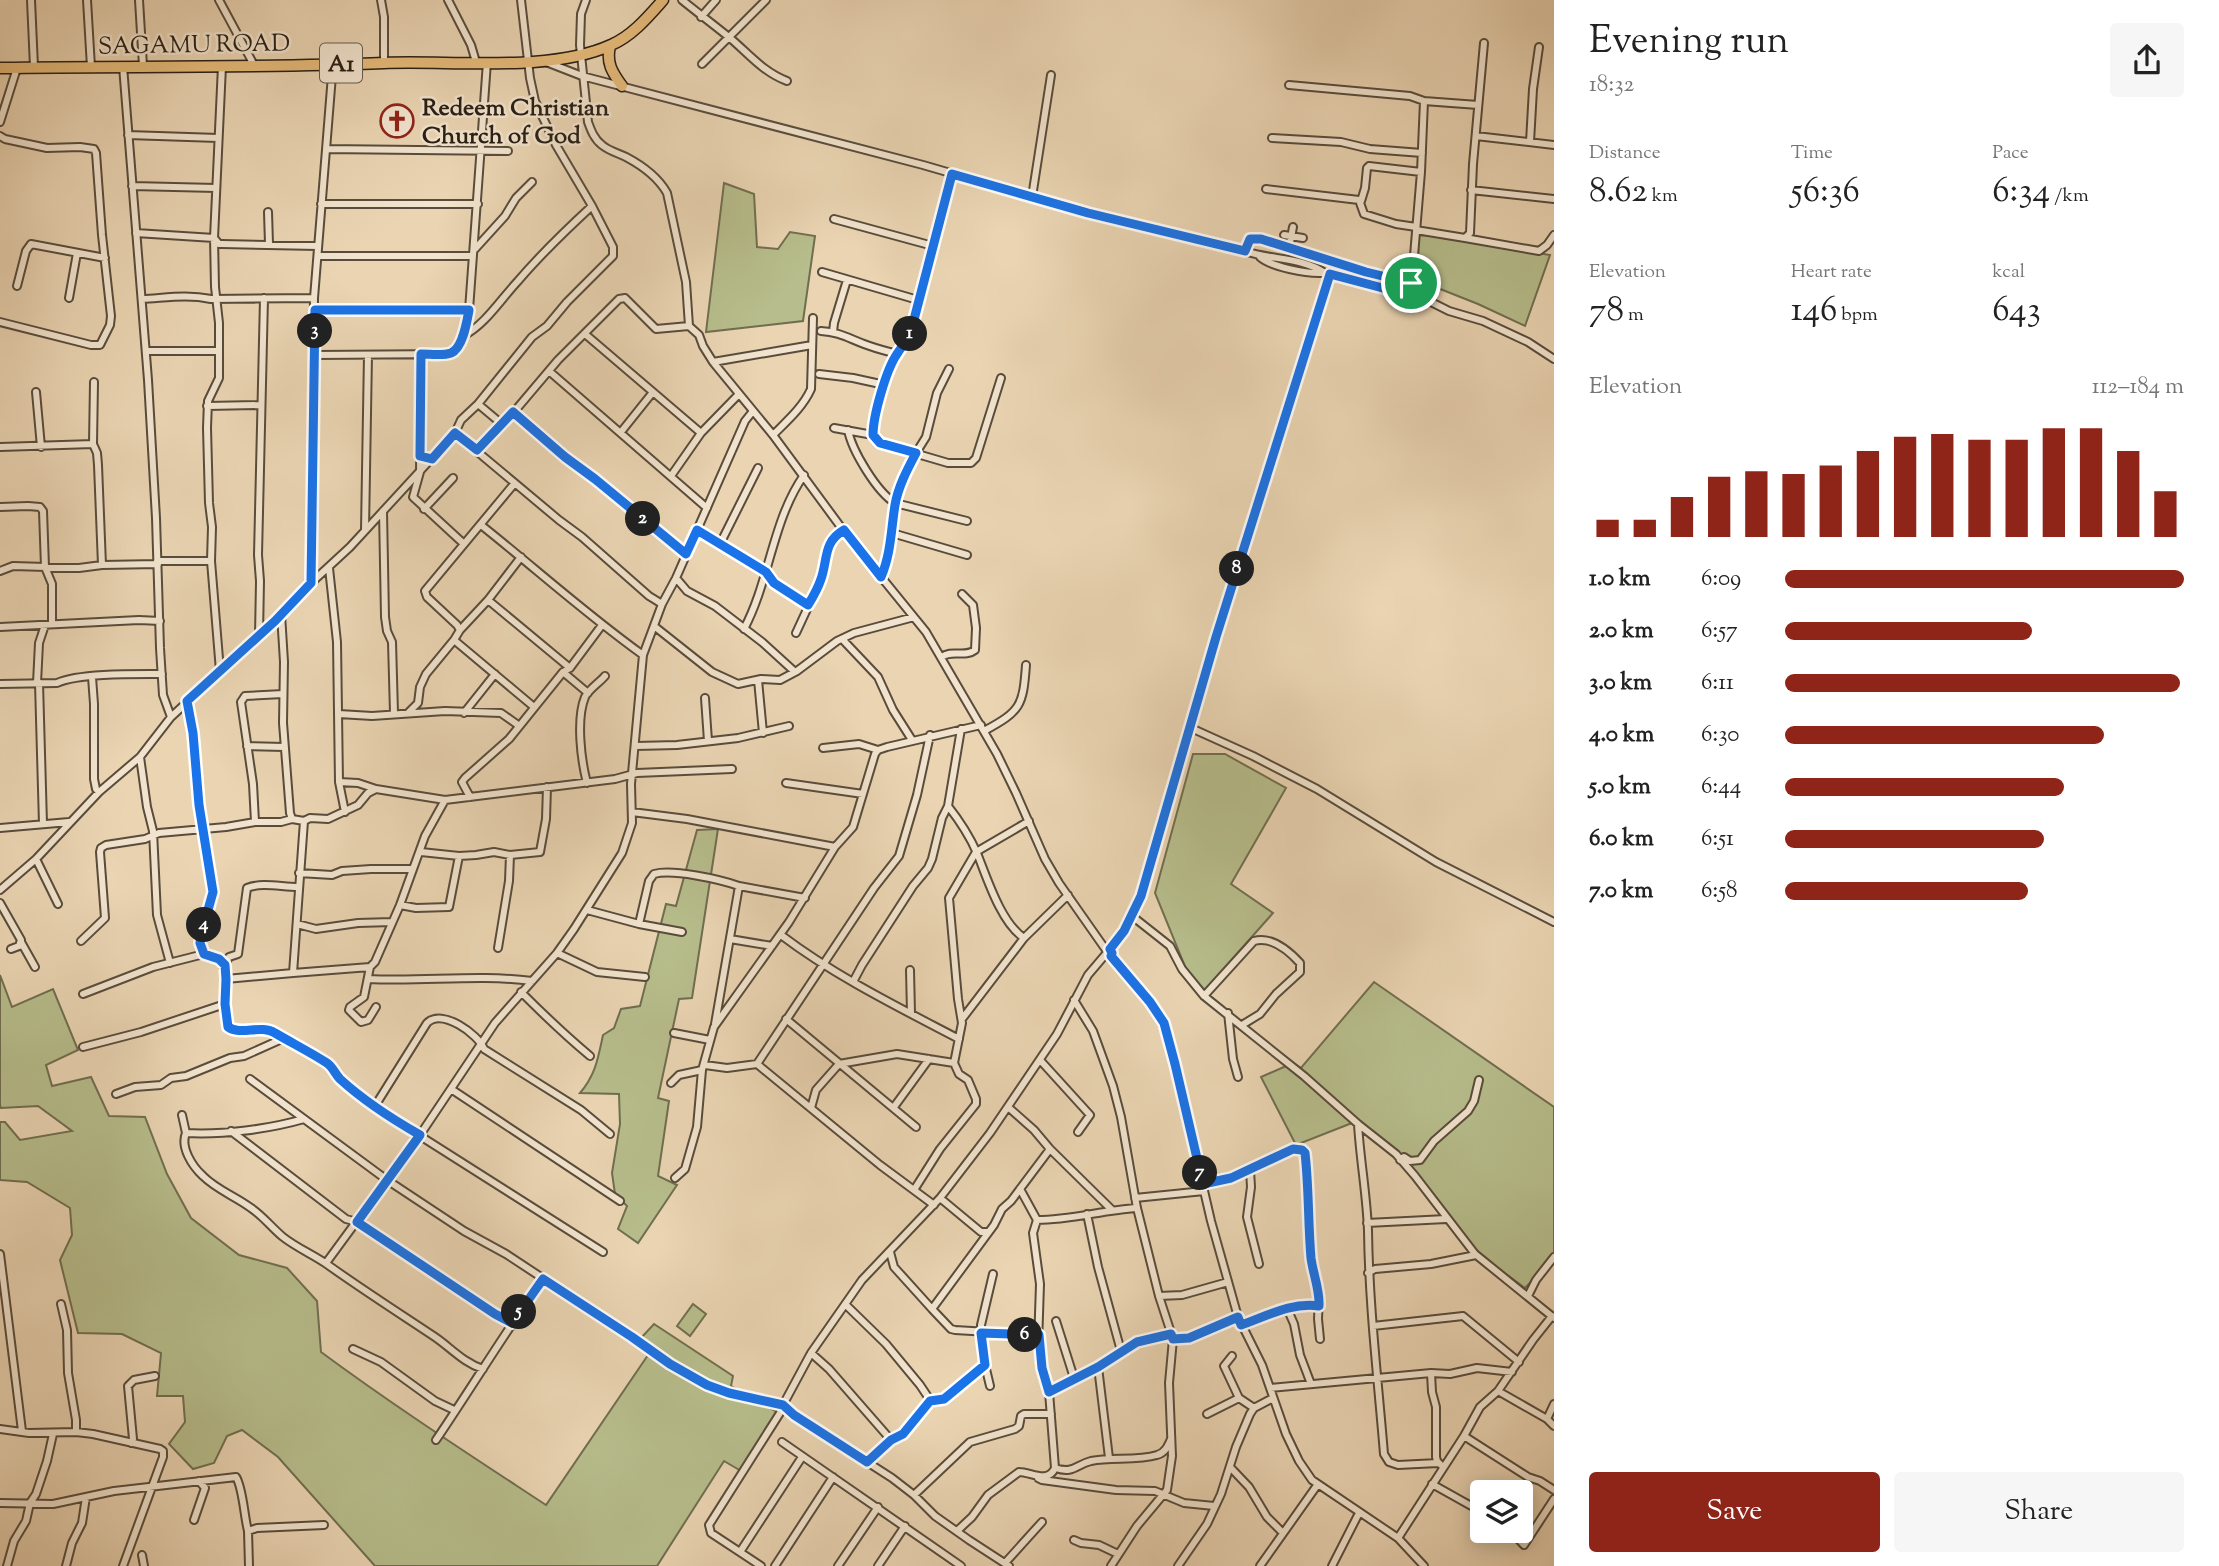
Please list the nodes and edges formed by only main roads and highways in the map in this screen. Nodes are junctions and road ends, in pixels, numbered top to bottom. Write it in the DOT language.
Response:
graph roads {
  1 [pos="663,0"];
  2 [pos="610,46"];
  3 [pos="0,68"];
  4 [pos="622,86"];
  1 -- 2 [label="highway, SAGAMU ROAD / A1"];
  2 -- 3 [label="highway, SAGAMU ROAD / A1"];
  2 -- 4 [label="highway"];
}
